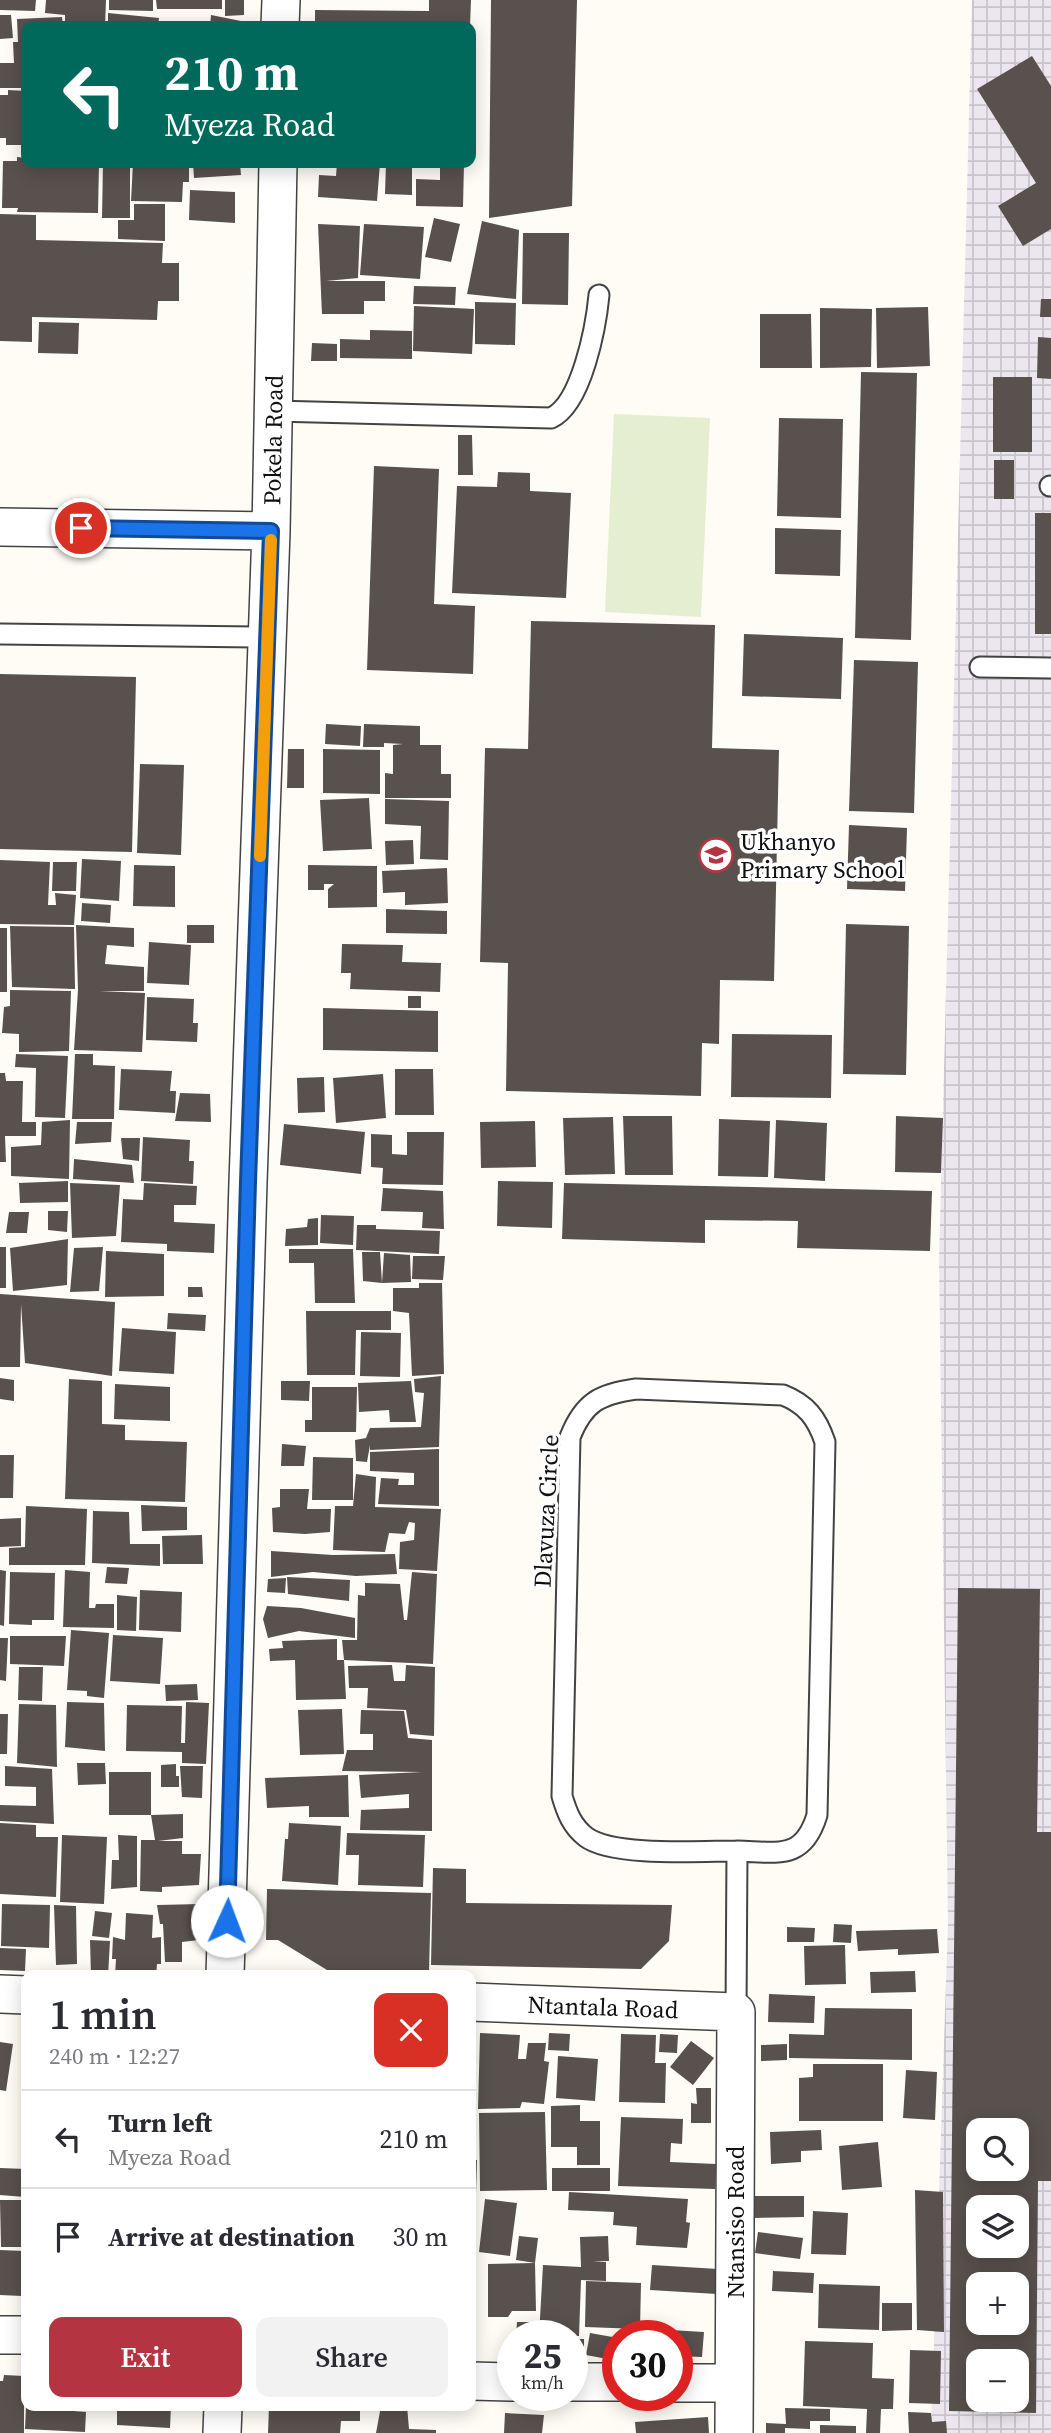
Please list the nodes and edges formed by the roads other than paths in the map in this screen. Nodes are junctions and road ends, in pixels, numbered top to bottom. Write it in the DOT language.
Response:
graph roads {
  1 [pos="281,0"];
  2 [pos="280,21"];
  3 [pos="278,168"];
  4 [pos="599,295"];
  5 [pos="274,411"];
  6 [pos="0,527"];
  7 [pos="271,531"];
  8 [pos="0,634"];
  9 [pos="267,637"];
  10 [pos="980,667"];
  11 [pos="1051,668"];
  12 [pos="737,1851"];
  13 [pos="225,1970"];
  14 [pos="0,1994"];
  15 [pos="21,1995"];
  16 [pos="476,2002"];
  17 [pos="736,2012"];
  18 [pos="0,2335"];
  19 [pos="21,2335"];
  20 [pos="476,2381"];
  21 [pos="497,2382"];
  22 [pos="693,2383"];
  23 [pos="734,2383"];
  24 [pos="223,2411"];
  25 [pos="222,2433"];
  26 [pos="734,2433"];
  1 -- 2 [label="street"];
  3 -- 5 [label="street, Pokela Road"];
  4 -- 5 [label="lane"];
  5 -- 7 [label="street, Pokela Road"];
  6 -- 7 [label="street"];
  7 -- 9 [label="street, Pokela Road"];
  8 -- 9 [label="lane"];
  9 -- 13 [label="street, Pokela Road"];
  10 -- 11 [label="lane"];
  12 -- 12 [label="lane, Dlavuza Circle"];
  12 -- 17 [label="lane"];
  14 -- 15 [label="street"];
  16 -- 17 [label="street, Ntantala Road"];
  17 -- 23 [label="street, Ntansiso Road"];
  18 -- 19 [label="street"];
  20 -- 21 [label="street"];
  22 -- 23 [label="street"];
  23 -- 26 [label="street, Ntansiso Road"];
  24 -- 25 [label="street"];
}
